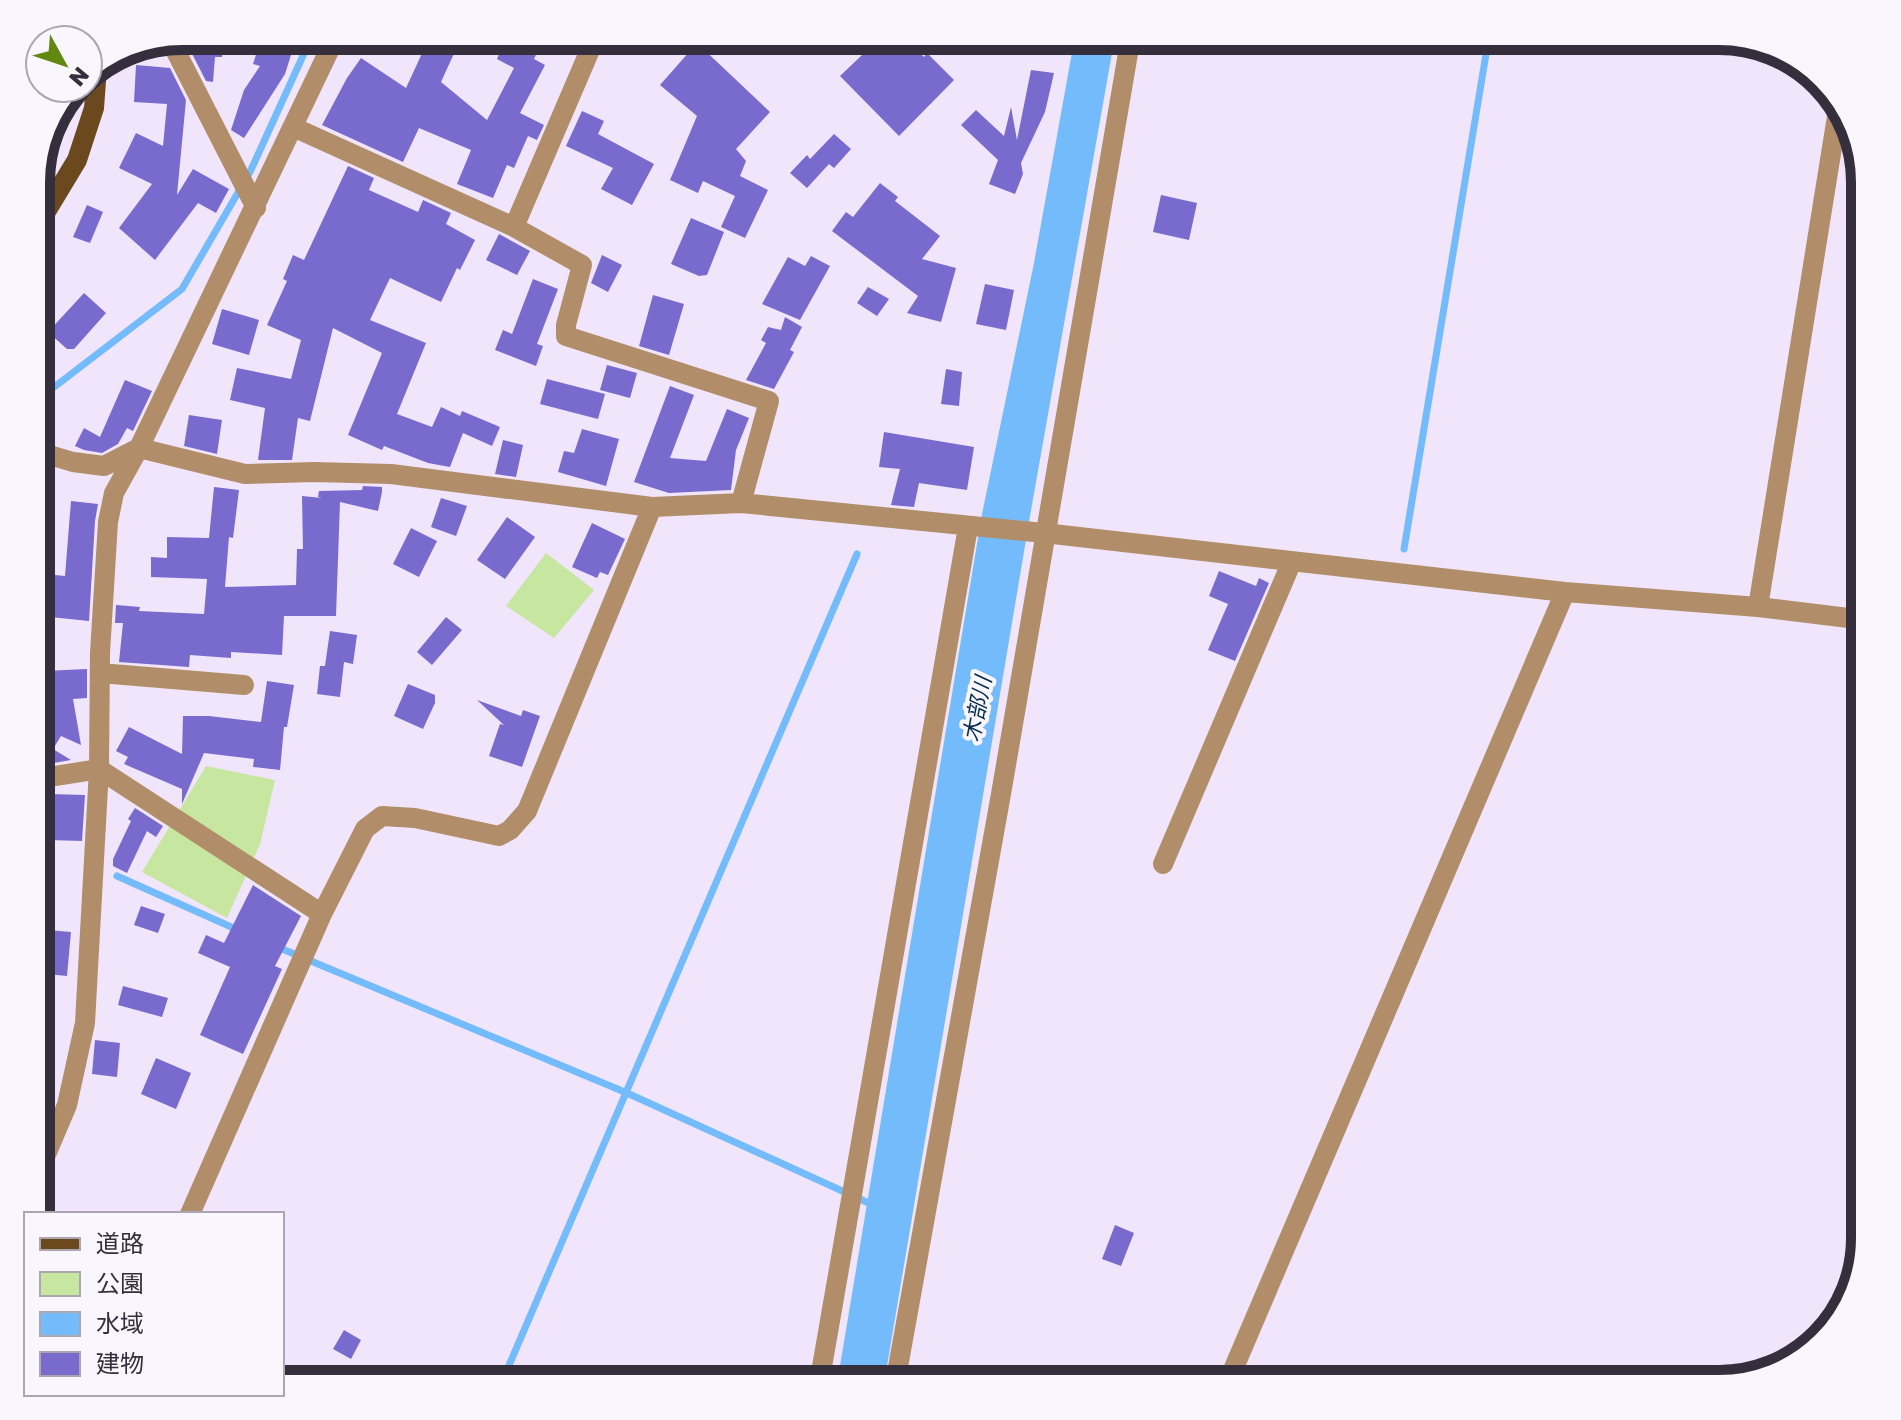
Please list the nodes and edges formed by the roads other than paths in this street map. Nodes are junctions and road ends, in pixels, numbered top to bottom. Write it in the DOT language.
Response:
graph roads {
  1 [pos="175,50"];
  2 [pos="329,50"];
  3 [pos="590,50"];
  4 [pos="1129,50"];
  5 [pos="94,104"];
  6 [pos="1836,122"];
  7 [pos="293,127"];
  8 [pos="50,205"];
  9 [pos="256,208"];
  10 [pos="514,227"];
  11 [pos="139,448"];
  12 [pos="50,455"];
  13 [pos="741,503"];
  14 [pos="652,507"];
  15 [pos="968,527"];
  16 [pos="1044,533"];
  17 [pos="1292,561"];
  18 [pos="1565,592"];
  19 [pos="1758,607"];
  20 [pos="1851,618"];
  21 [pos="100,673"];
  22 [pos="244,685"];
  23 [pos="99,769"];
  24 [pos="50,777"];
  25 [pos="1163,864"];
  26 [pos="322,914"];
  27 [pos="50,1145"];
  28 [pos="191,1212"];
  29 [pos="821,1370"];
  30 [pos="898,1370"];
  31 [pos="1233,1370"];
  1 -- 9 [label="street"];
  2 -- 7 [label="street"];
  3 -- 10 [label="street"];
  4 -- 16 [label="street"];
  5 -- 8 [label="main road"];
  6 -- 19 [label="street"];
  7 -- 9 [label="street"];
  7 -- 10 [label="street"];
  9 -- 11 [label="street"];
  10 -- 13 [label="street"];
  11 -- 12 [label="street"];
  11 -- 14 [label="street"];
  11 -- 21 [label="street"];
  13 -- 14 [label="street"];
  13 -- 15 [label="street"];
  14 -- 26 [label="street"];
  15 -- 16 [label="street"];
  15 -- 29 [label="street"];
  16 -- 17 [label="street"];
  16 -- 30 [label="street"];
  17 -- 18 [label="street"];
  17 -- 25 [label="street"];
  18 -- 19 [label="street"];
  18 -- 31 [label="street"];
  19 -- 20 [label="street"];
  21 -- 22 [label="street"];
  21 -- 23 [label="street"];
  23 -- 24 [label="street"];
  23 -- 26 [label="street"];
  23 -- 27 [label="street"];
  26 -- 28 [label="street"];
}
